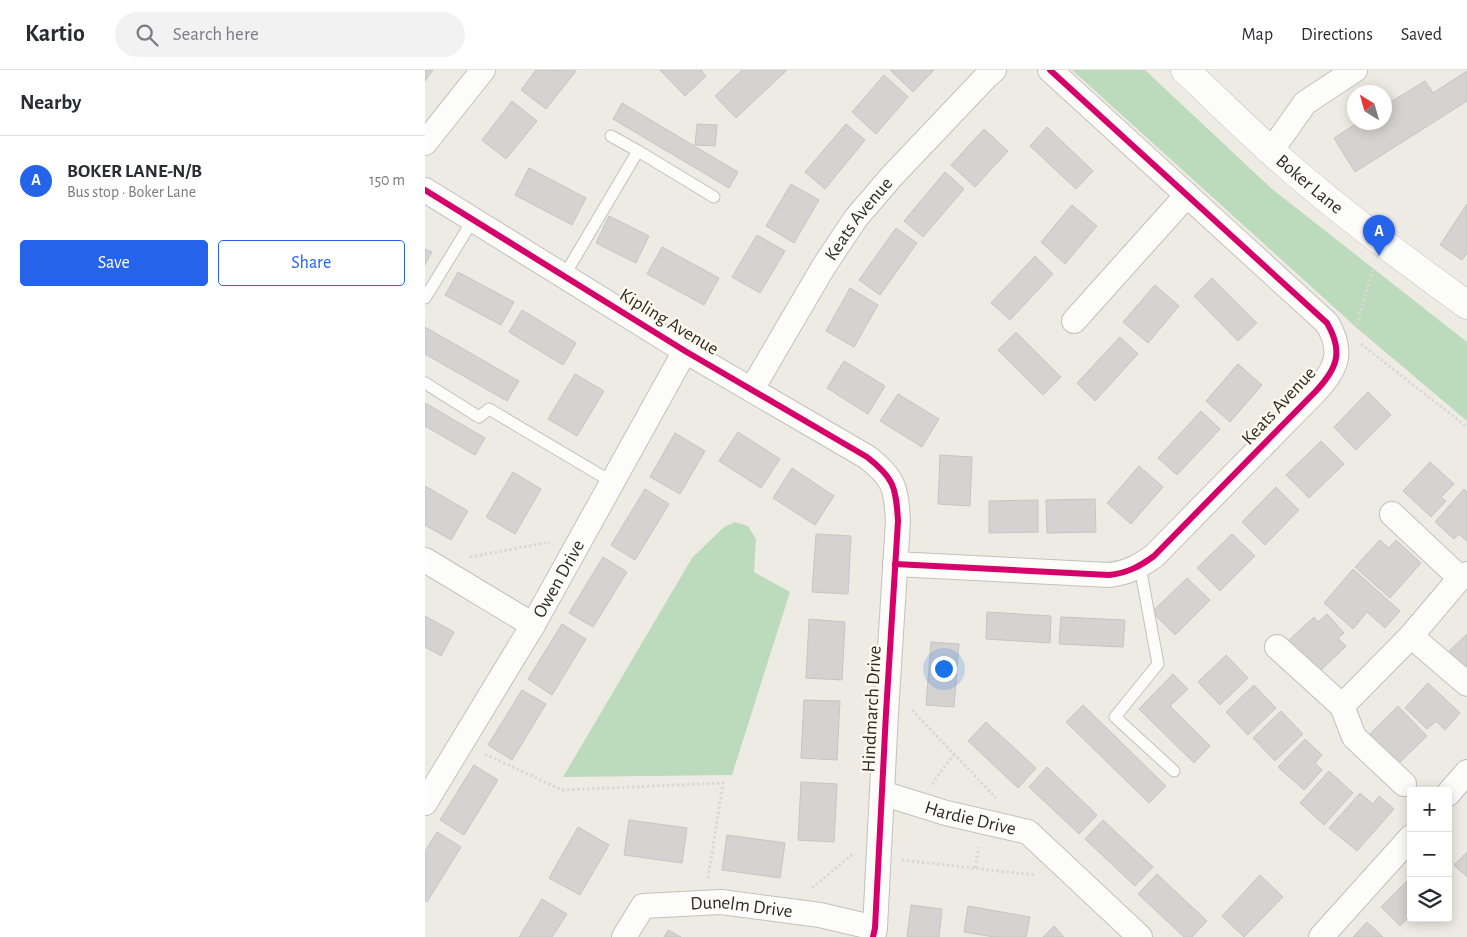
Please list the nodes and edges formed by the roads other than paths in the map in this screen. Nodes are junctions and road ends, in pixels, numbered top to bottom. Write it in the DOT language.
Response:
graph roads {
  1 [pos="483,70"];
  2 [pos="994,70"];
  3 [pos="1050,70"];
  4 [pos="1185,70"];
  5 [pos="1355,70"];
  6 [pos="611,136"];
  7 [pos="425,143"];
  8 [pos="638,150"];
  9 [pos="1271,151"];
  10 [pos="425,190"];
  11 [pos="1187,195"];
  12 [pos="714,197"];
  13 [pos="473,220"];
  14 [pos="564,276"];
  15 [pos="425,298"];
  16 [pos="1467,305"];
  17 [pos="1074,321"];
  18 [pos="685,351"];
  19 [pos="425,383"];
  20 [pos="752,388"];
  21 [pos="612,482"];
  22 [pos="893,484"];
  23 [pos="1392,514"];
  24 [pos="429,562"];
  25 [pos="895,564"];
  26 [pos="1140,567"];
  27 [pos="1463,576"];
  28 [pos="533,625"];
  29 [pos="1411,636"];
  30 [pos="1277,647"];
  31 [pos="1467,684"];
  32 [pos="1342,706"];
  33 [pos="1174,771"];
  34 [pos="1467,772"];
  35 [pos="1404,784"];
  36 [pos="1452,789"];
  37 [pos="882,793"];
  38 [pos="425,803"];
  39 [pos="1407,841"];
  40 [pos="874,932"];
  41 [pos="624,937"];
  42 [pos="1140,937"];
  43 [pos="1321,937"];
  1 -- 7 [label="street"];
  2 -- 20 [label="street, Keats Avenue"];
  3 -- 11 [label="street, Keats Avenue"];
  4 -- 9 [label="street, Boker Lane"];
  5 -- 9 [label="street"];
  6 -- 8 [label="lane"];
  8 -- 12 [label="lane"];
  8 -- 14 [label="lane"];
  9 -- 16 [label="street, Boker Lane"];
  10 -- 13 [label="street, Kipling Avenue"];
  11 -- 17 [label="street"];
  11 -- 26 [label="street, Keats Avenue"];
  13 -- 14 [label="street, Kipling Avenue"];
  13 -- 15 [label="lane"];
  14 -- 18 [label="street, Kipling Avenue"];
  18 -- 20 [label="street, Kipling Avenue"];
  18 -- 21 [label="street, Owen Drive"];
  19 -- 21 [label="lane"];
  20 -- 22 [label="street, Kipling Avenue"];
  21 -- 28 [label="street, Owen Drive"];
  22 -- 25 [label="street, Hindmarch Drive"];
  23 -- 27 [label="street"];
  24 -- 28 [label="street"];
  25 -- 26 [label="street, Keats Avenue"];
  25 -- 37 [label="street, Hindmarch Drive"];
  26 -- 33 [label="lane"];
  27 -- 29 [label="street"];
  28 -- 38 [label="street, Owen Drive"];
  29 -- 31 [label="street"];
  29 -- 32 [label="street"];
  30 -- 32 [label="street"];
  32 -- 35 [label="street"];
  34 -- 36 [label="street"];
  37 -- 40 [label="street, Hindmarch Drive"];
  37 -- 42 [label="street, Hardie Drive"];
  39 -- 43 [label="street"];
  40 -- 41 [label="street, Dunelm Drive"];
}
